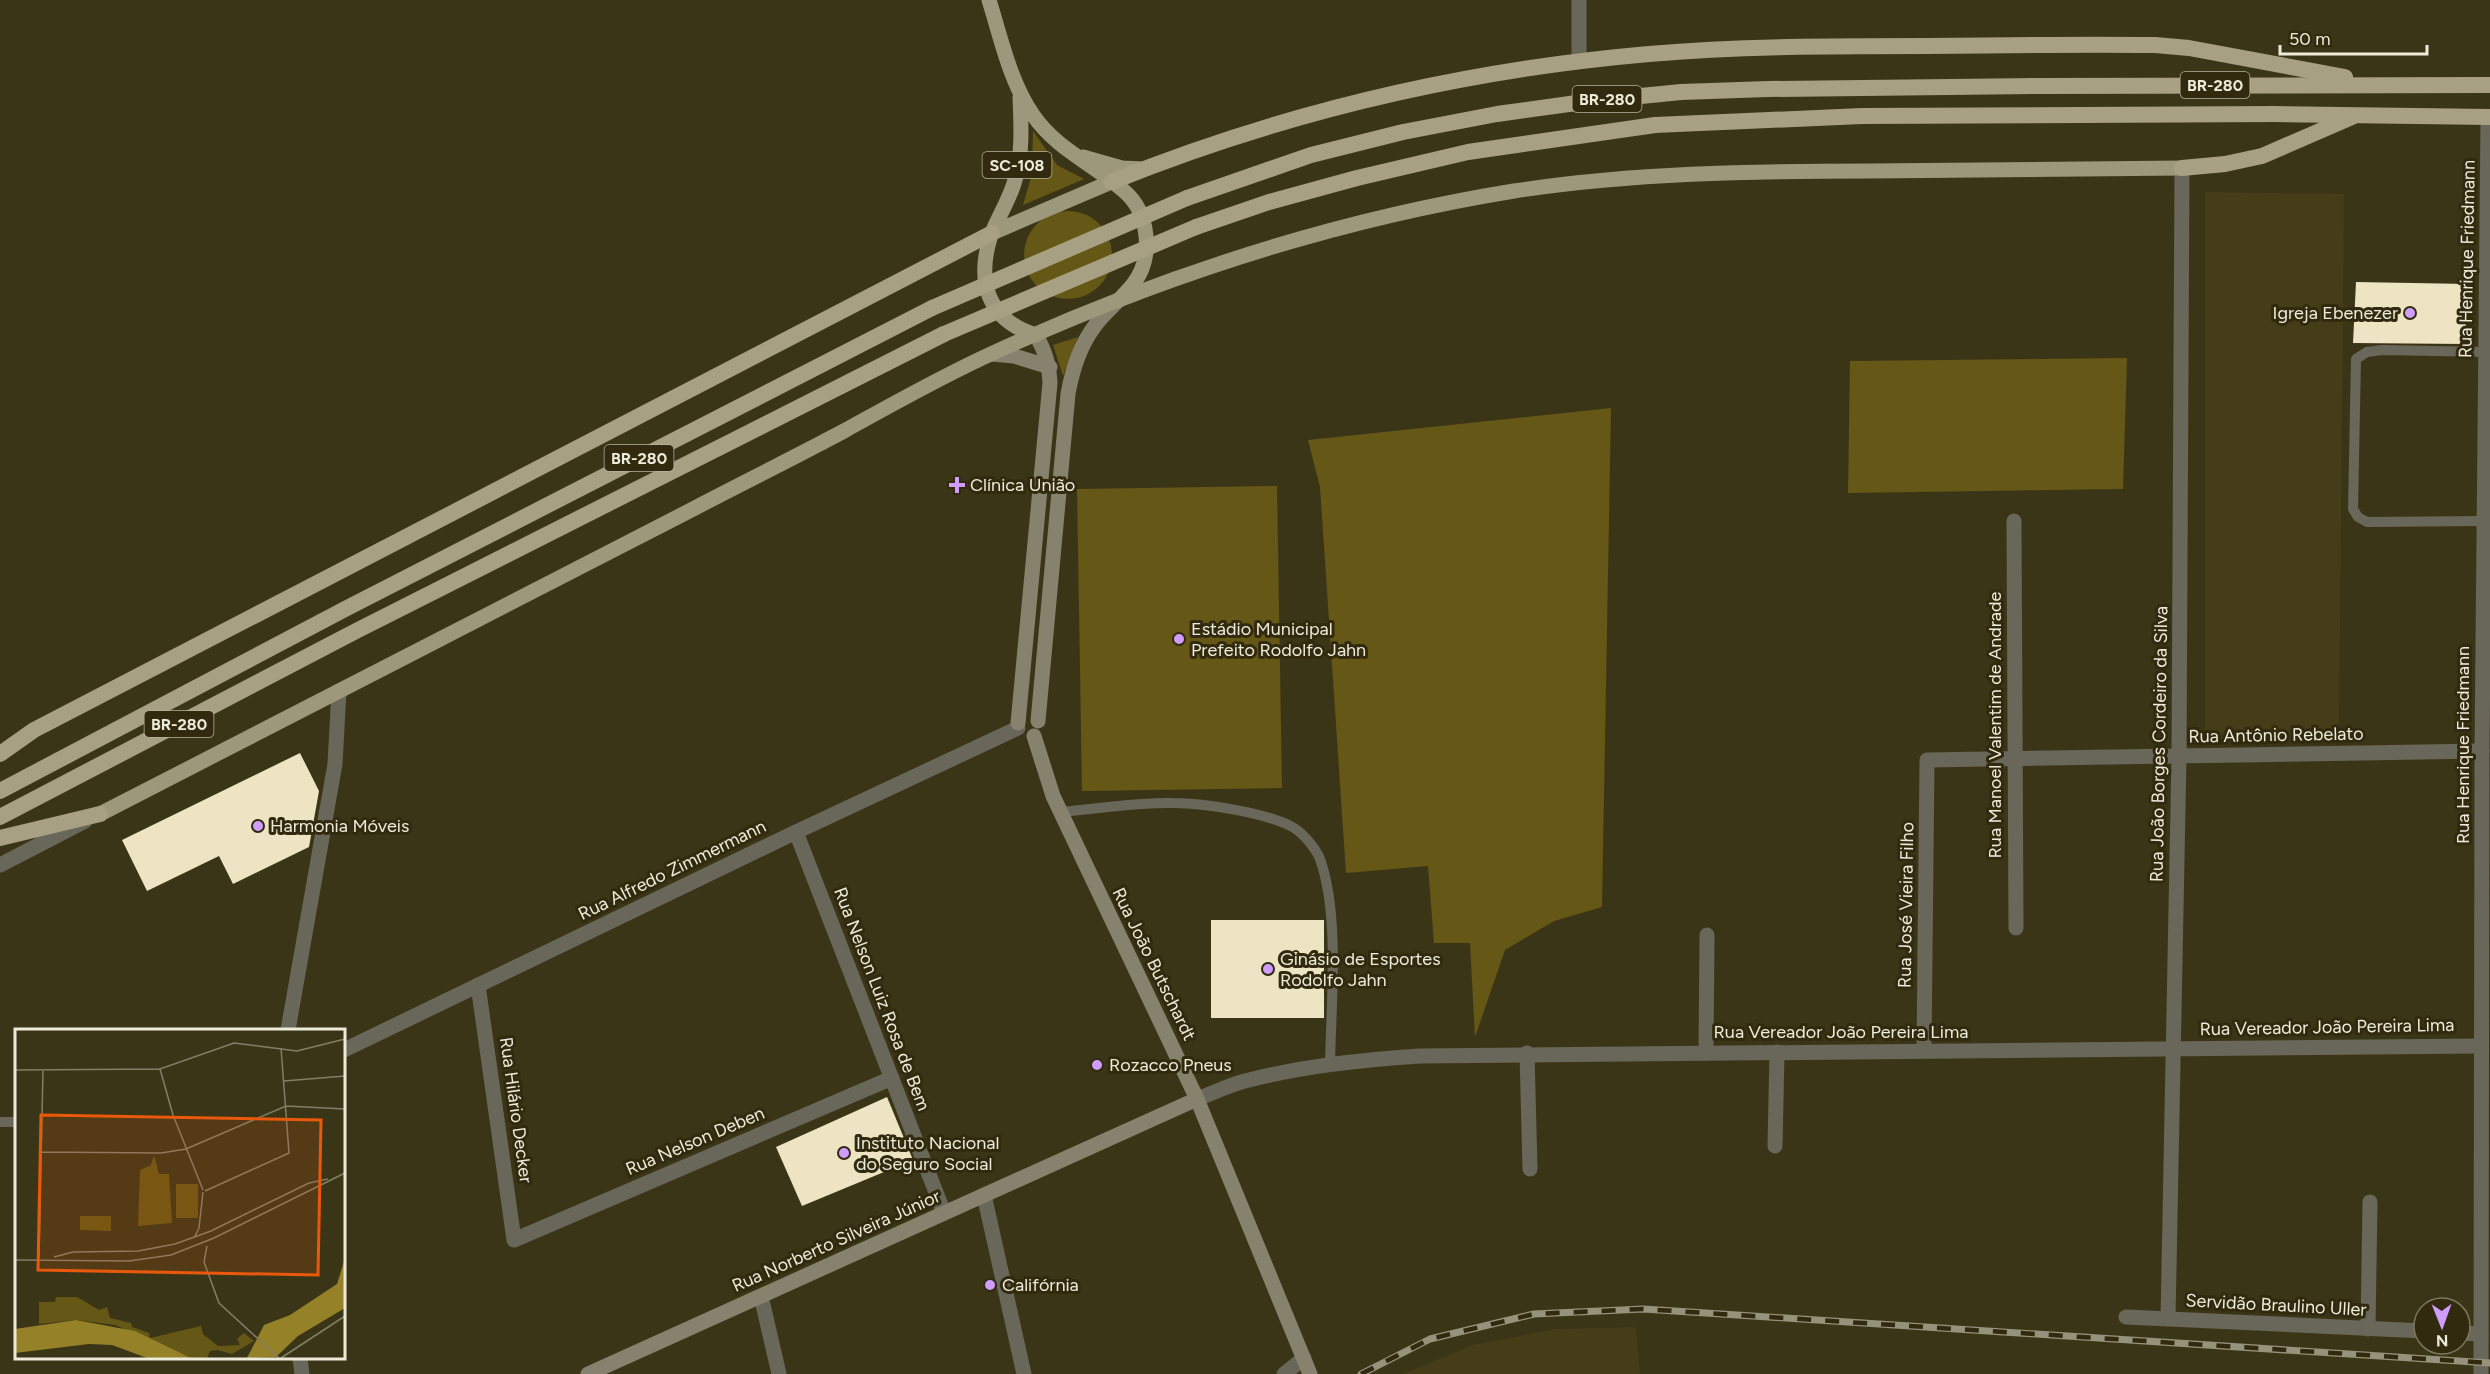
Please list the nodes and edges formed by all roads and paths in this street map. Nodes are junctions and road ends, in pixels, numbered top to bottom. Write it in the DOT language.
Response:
graph roads {
  1 [pos="989,0"];
  2 [pos="1579,0"];
  3 [pos="1579,62"];
  4 [pos="2391,85"];
  5 [pos="2490,85"];
  6 [pos="1020,93"];
  7 [pos="2355,115"];
  8 [pos="2489,117"];
  9 [pos="1065,150"];
  10 [pos="2182,168"];
  11 [pos="1144,169"];
  12 [pos="1111,182"];
  13 [pos="1011,192"];
  14 [pos="992,233"];
  15 [pos="969,244"];
  16 [pos="1117,302"];
  17 [pos="1036,335"];
  18 [pos="2486,352"];
  19 [pos="991,354"];
  20 [pos="1050,367"];
  21 [pos="2014,521"];
  22 [pos="2484,521"];
  23 [pos="339,691"];
  24 [pos="1018,726"];
  25 [pos="1036,729"];
  26 [pos="2482,751"];
  27 [pos="0,754"];
  28 [pos="2179,756"];
  29 [pos="2015,758"];
  30 [pos="1927,760"];
  31 [pos="0,791"];
  32 [pos="1060,812"];
  33 [pos="100,814"];
  34 [pos="0,817"];
  35 [pos="796,832"];
  36 [pos="0,838"];
  37 [pos="0,865"];
  38 [pos="2016,928"];
  39 [pos="1707,935"];
  40 [pos="478,985"];
  41 [pos="288,1029"];
  42 [pos="2486,1046"];
  43 [pos="2175,1048"];
  44 [pos="345,1050"];
  45 [pos="1924,1051"];
  46 [pos="1777,1052"];
  47 [pos="1527,1053"];
  48 [pos="1706,1053"];
  49 [pos="1330,1064"];
  50 [pos="892,1077"];
  51 [pos="1197,1098"];
  52 [pos="1775,1146"];
  53 [pos="1530,1169"];
  54 [pos="984,1195"];
  55 [pos="2370,1202"];
  56 [pos="944,1213"];
  57 [pos="514,1240"];
  58 [pos="761,1296"];
  59 [pos="2126,1317"];
  60 [pos="2168,1319"];
  61 [pos="2368,1329"];
  62 [pos="2412,1331"];
  63 [pos="2472,1334"];
  64 [pos="2481,1334"];
  65 [pos="1304,1358"];
  66 [pos="300,1359"];
  67 [pos="302,1374"];
  68 [pos="588,1374"];
  69 [pos="779,1374"];
  70 [pos="1024,1374"];
  71 [pos="1284,1374"];
  72 [pos="1310,1374"];
  73 [pos="2481,1374"];
  1 -- 6 [label="main road, SC-108"];
  2 -- 3 [label="street"];
  3 -- 4 [label="highway"];
  3 -- 11 [label="highway"];
  4 -- 5 [label="highway, BR-280"];
  4 -- 31 [label="highway, BR-280, bridge"];
  6 -- 9 [label="main road, SC-108"];
  6 -- 13 [label="main road, SC-108"];
  7 -- 8 [label="highway, BR-280"];
  7 -- 10 [label="highway"];
  7 -- 34 [label="highway, BR-280, bridge"];
  8 -- 18 [label="street, Rua Henrique Friedmann"];
  9 -- 11 [label="main road"];
  9 -- 12 [label="main road, SC-108"];
  10 -- 16 [label="main road"];
  10 -- 28 [label="street, Rua João Borges Cordeiro da Silva"];
  11 -- 12 [label="highway"];
  12 -- 14 [label="main road"];
  12 -- 16 [label="main road"];
  13 -- 14 [label="main road, SC-108"];
  13 -- 15 [label="main road"];
  14 -- 15 [label="highway"];
  14 -- 17 [label="main road"];
  15 -- 27 [label="highway"];
  16 -- 17 [label="main road"];
  16 -- 25 [label="main road, Rua João Butschardt"];
  17 -- 19 [label="main road"];
  17 -- 20 [label="main road"];
  18 -- 22 [label="street, Rua Henrique Friedmann"];
  18 -- 22 [label="lane"];
  19 -- 20 [label="main road"];
  19 -- 23 [label="main road"];
  20 -- 24 [label="main road"];
  21 -- 29 [label="street, Rua Manoel Valentim de Andrade"];
  22 -- 26 [label="street, Rua Henrique Friedmann"];
  23 -- 33 [label="main road"];
  23 -- 41 [label="street"];
  24 -- 25 [label="main road"];
  24 -- 35 [label="street, Rua Alfredo Zimmermann"];
  25 -- 32 [label="main road, Rua João Butschardt"];
  26 -- 28 [label="street, Rua Antônio Rebelato"];
  26 -- 42 [label="street, Rua Henrique Friedmann"];
  28 -- 29 [label="street, Rua Antônio Rebelato"];
  28 -- 43 [label="street, Rua João Borges Cordeiro da Silva"];
  29 -- 30 [label="street, Rua Antônio Rebelato"];
  29 -- 38 [label="street, Rua Manoel Valentim de Andrade"];
  30 -- 45 [label="street, Rua José Vieira Filho"];
  32 -- 49 [label="lane"];
  32 -- 51 [label="main road, Rua João Butschardt"];
  33 -- 36 [label="highway"];
  33 -- 37 [label="street"];
  35 -- 40 [label="street, Rua Alfredo Zimmermann"];
  35 -- 50 [label="street, Rua Nelson Luiz Rosa de Bem"];
  39 -- 48 [label="street"];
  40 -- 44 [label="street, Rua Alfredo Zimmermann"];
  40 -- 57 [label="street, Rua Hilário Decker"];
  42 -- 43 [label="street, Rua Vereador João Pereira Lima"];
  42 -- 64 [label="street, Rua Henrique Friedmann"];
  43 -- 45 [label="street, Rua Vereador João Pereira Lima"];
  43 -- 60 [label="street, Rua João Borges Cordeiro da Silva"];
  45 -- 46 [label="street, Rua Vereador João Pereira Lima"];
  46 -- 48 [label="street, Rua Vereador João Pereira Lima"];
  46 -- 52 [label="street"];
  47 -- 48 [label="street, Rua Vereador João Pereira Lima"];
  47 -- 49 [label="street, Rua Vereador João Pereira Lima"];
  47 -- 53 [label="street"];
  49 -- 51 [label="street, Rua Vereador João Pereira Lima"];
  50 -- 56 [label="street, Rua Nelson Luiz Rosa de Bem"];
  50 -- 57 [label="street, Rua Nelson Deben"];
  51 -- 54 [label="main road, Rua Norberto Silveira Júnior"];
  51 -- 65 [label="main road, Rua João Butschardt"];
  54 -- 56 [label="main road, Rua Norberto Silveira Júnior"];
  54 -- 70 [label="street"];
  55 -- 61 [label="street"];
  56 -- 58 [label="main road, Rua Norberto Silveira Júnior"];
  58 -- 68 [label="main road, Rua Norberto Silveira Júnior"];
  58 -- 69 [label="street"];
  59 -- 60 [label="street, Servidão Braulino Uller"];
  60 -- 61 [label="street, Servidão Braulino Uller"];
  61 -- 62 [label="street, Servidão Braulino Uller"];
  63 -- 64 [label="street"];
  64 -- 73 [label="street, Rua Henrique Friedmann"];
  65 -- 71 [label="street"];
  65 -- 72 [label="main road, Rua João Butschardt"];
  66 -- 67 [label="street"];
}
